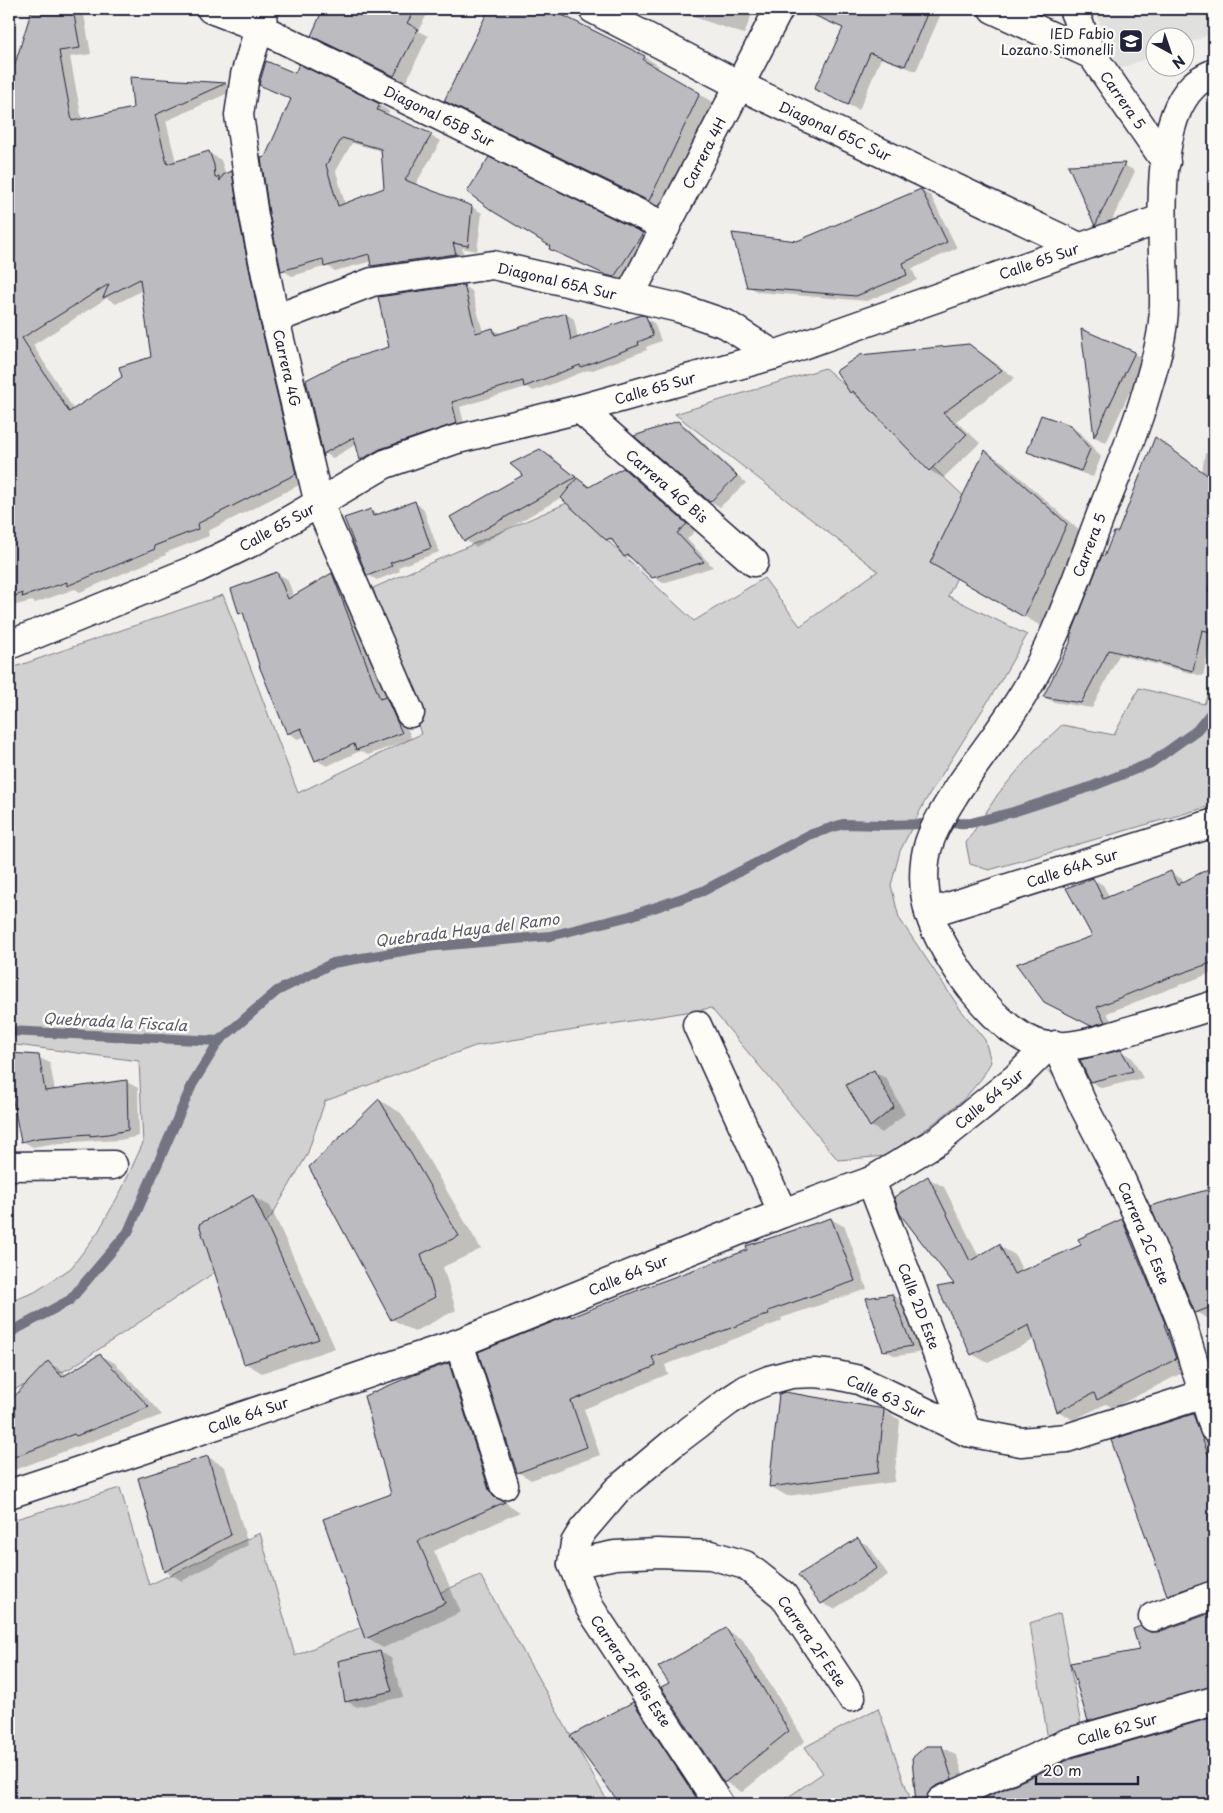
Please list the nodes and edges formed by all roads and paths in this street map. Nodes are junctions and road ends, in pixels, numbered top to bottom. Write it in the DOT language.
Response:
graph roads {
  1 [pos="210,9"];
  2 [pos="593,9"];
  3 [pos="778,9"];
  4 [pos="993,9"];
  5 [pos="1073,9"];
  6 [pos="262,18"];
  7 [pos="1092,56"];
  8 [pos="1214,73"];
  9 [pos="739,85"];
  10 [pos="1166,162"];
  11 [pos="1161,219"];
  12 [pos="666,227"];
  13 [pos="1079,247"];
  14 [pos="629,297"];
  15 [pos="275,319"];
  16 [pos="774,354"];
  17 [pos="580,409"];
  18 [pos="319,504"];
  19 [pos="754,562"];
  20 [pos="9,645"];
  21 [pos="410,713"];
  22 [pos="1211,829"];
  23 [pos="929,913"];
  24 [pos="1214,1005"];
  25 [pos="697,1024"];
  26 [pos="1052,1046"];
  27 [pos="112,1165"];
  28 [pos="9,1166"];
  29 [pos="871,1181"];
  30 [pos="783,1213"];
  31 [pos="460,1343"];
  32 [pos="1204,1394"];
  33 [pos="1214,1428"];
  34 [pos="967,1432"];
  35 [pos="504,1485"];
  36 [pos="9,1494"];
  37 [pos="572,1564"];
  38 [pos="1214,1595"];
  39 [pos="1153,1617"];
  40 [pos="851,1697"];
  41 [pos="1214,1701"];
  42 [pos="941,1800"];
  43 [pos="719,1804"];
  1 -- 6 [label="street, Diagonal 65B Sur"];
  2 -- 9 [label="street, Diagonal 65C Sur"];
  3 -- 9 [label="street, Carrera 4H"];
  4 -- 7 [label="street"];
  5 -- 7 [label="street, Carrera 5"];
  6 -- 12 [label="street, Diagonal 65B Sur"];
  6 -- 15 [label="street, Carrera 4G"];
  7 -- 10 [label="street, Carrera 5"];
  8 -- 10 [label="street"];
  9 -- 12 [label="street, Carrera 4H"];
  9 -- 13 [label="street, Diagonal 65C Sur"];
  10 -- 11 [label="street"];
  11 -- 13 [label="street, Calle 65 Sur"];
  11 -- 23 [label="street, Carrera 5"];
  12 -- 14 [label="street, Carrera 4H"];
  13 -- 16 [label="street, Calle 65 Sur"];
  14 -- 15 [label="street, Diagonal 65A Sur"];
  14 -- 16 [label="street, Diagonal 65A Sur"];
  15 -- 18 [label="street, Carrera 4G"];
  16 -- 17 [label="street, Calle 65 Sur"];
  17 -- 18 [label="street, Calle 65 Sur"];
  17 -- 19 [label="street, Carrera 4G Bis"];
  18 -- 20 [label="street, Calle 65 Sur"];
  18 -- 21 [label="street, Carrera 4G"];
  22 -- 23 [label="street, Calle 64A Sur"];
  23 -- 26 [label="street"];
  24 -- 26 [label="street"];
  25 -- 30 [label="street"];
  26 -- 29 [label="street, Calle 64 Sur"];
  26 -- 32 [label="street, Carrera 2C Este"];
  27 -- 28 [label="street"];
  29 -- 30 [label="street, Calle 64 Sur"];
  29 -- 34 [label="street, Calle 2D Este"];
  30 -- 31 [label="street, Calle 64 Sur"];
  31 -- 35 [label="street"];
  31 -- 36 [label="street, Calle 64 Sur"];
  32 -- 33 [label="street, Carrera 2C Este"];
  32 -- 34 [label="street, Calle 63 Sur"];
  34 -- 37 [label="street, Calle 63 Sur"];
  37 -- 40 [label="street, Carrera 2F Este"];
  37 -- 43 [label="street, Carrera 2F Bis Este"];
  38 -- 39 [label="street"];
  41 -- 42 [label="street, Calle 62 Sur"];
}
